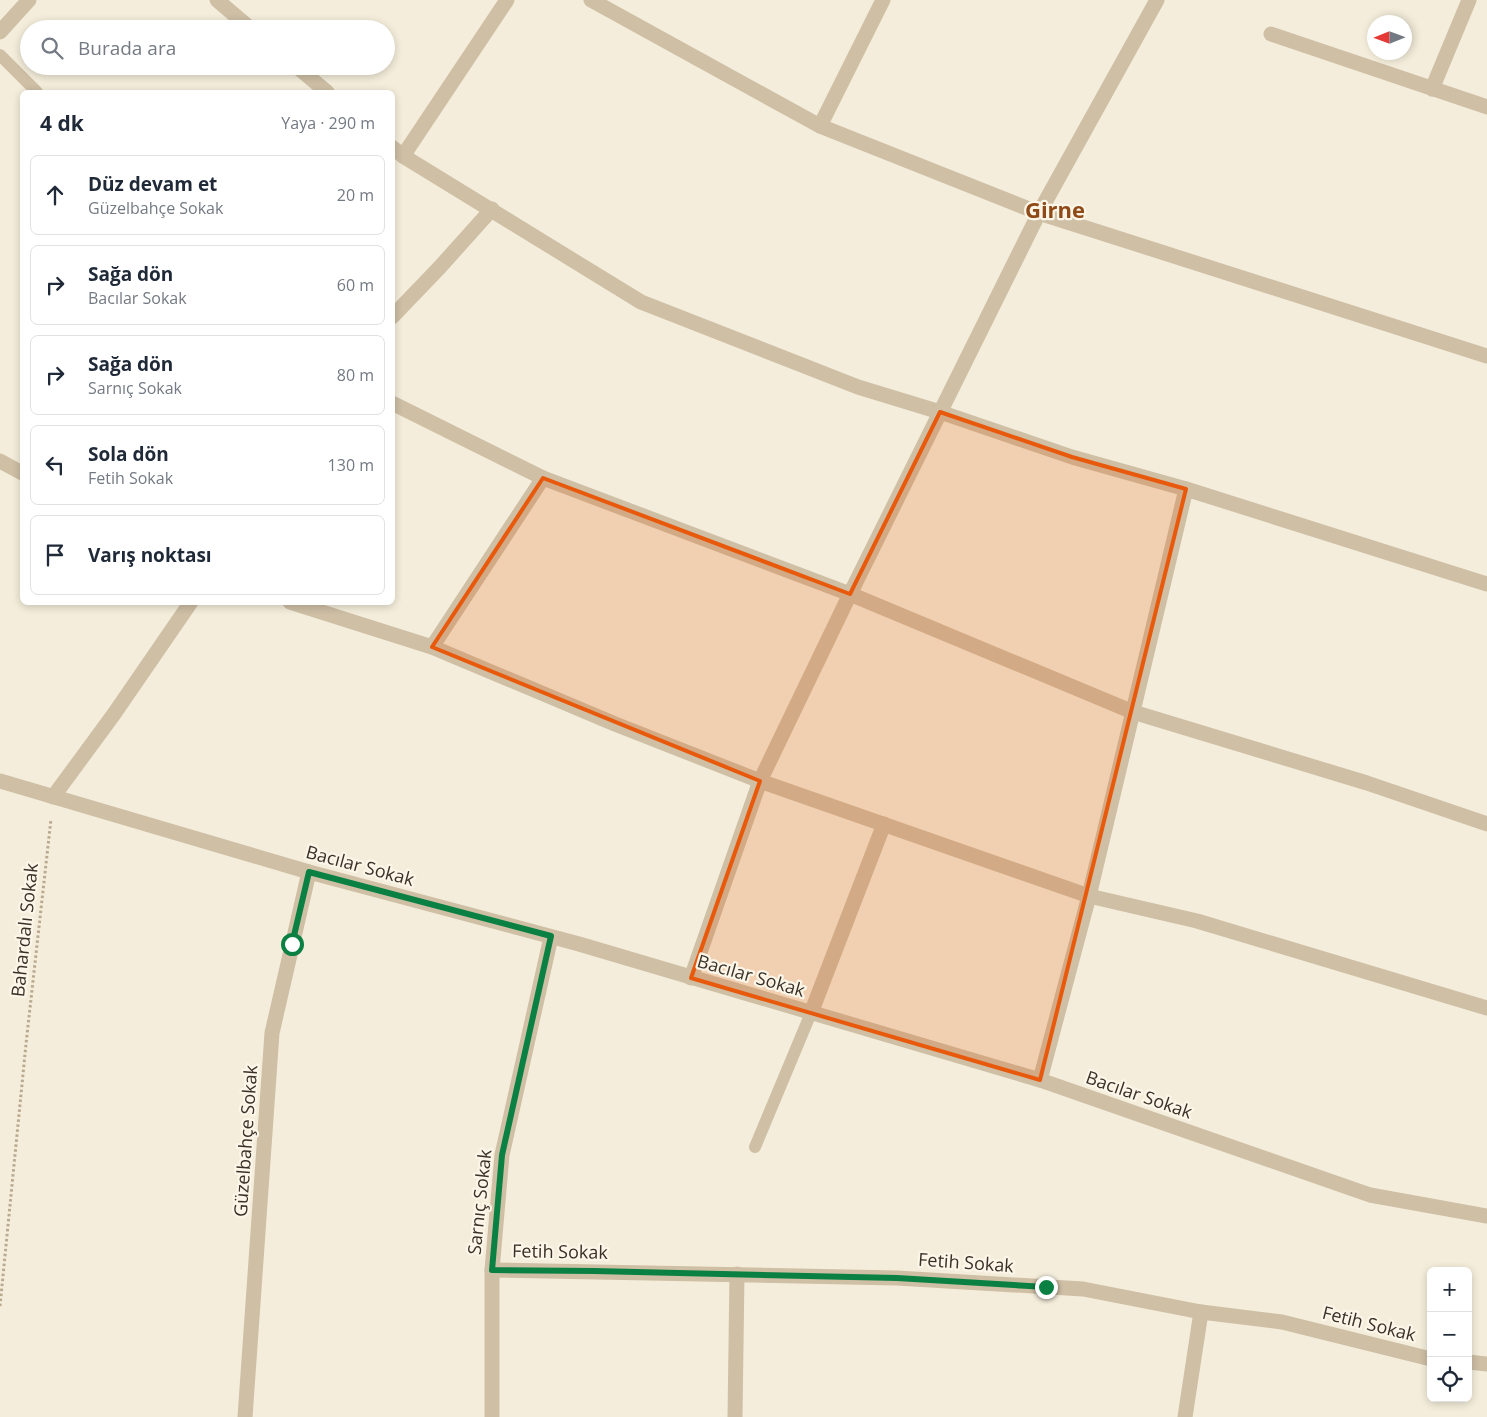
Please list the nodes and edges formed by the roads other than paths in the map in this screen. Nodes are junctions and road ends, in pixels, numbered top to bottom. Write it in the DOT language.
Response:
graph roads {
  1 [pos="29,0"];
  2 [pos="217,0"];
  3 [pos="507,0"];
  4 [pos="591,0"];
  5 [pos="883,0"];
  6 [pos="1157,0"];
  7 [pos="1469,0"];
  8 [pos="240,20"];
  9 [pos="0,32"];
  10 [pos="1271,34"];
  11 [pos="0,54"];
  12 [pos="20,75"];
  13 [pos="20,75"];
  14 [pos="307,75"];
  15 [pos="1432,88"];
  16 [pos="35,90"];
  17 [pos="325,90"];
  18 [pos="1487,107"];
  19 [pos="820,126"];
  20 [pos="398,151"];
  21 [pos="492,209"];
  22 [pos="1039,214"];
  23 [pos="395,314"];
  24 [pos="1487,356"];
  25 [pos="395,404"];
  26 [pos="940,412"];
  27 [pos="0,461"];
  28 [pos="20,472"];
  29 [pos="543,478"];
  30 [pos="1186,489"];
  31 [pos="1487,584"];
  32 [pos="850,594"];
  33 [pos="190,605"];
  34 [pos="299,605"];
  35 [pos="432,647"];
  36 [pos="1133,712"];
  37 [pos="760,780"];
  38 [pos="0,781"];
  39 [pos="53,797"];
  40 [pos="884,824"];
  41 [pos="1487,824"];
  42 [pos="309,872"];
  43 [pos="1089,896"];
  44 [pos="551,936"];
  45 [pos="691,978"];
  46 [pos="1487,1008"];
  47 [pos="811,1013"];
  48 [pos="1040,1080"];
  49 [pos="755,1146"];
  50 [pos="1487,1216"];
  51 [pos="492,1270"];
  52 [pos="737,1274"];
  53 [pos="1201,1312"];
  54 [pos="1427,1358"];
  55 [pos="1472,1362"];
  56 [pos="1487,1364"];
  57 [pos="245,1417"];
  58 [pos="492,1417"];
  59 [pos="736,1417"];
  60 [pos="1185,1417"];
  1 -- 9 [label="street"];
  2 -- 8 [label="street"];
  3 -- 20 [label="street"];
  4 -- 19 [label="street"];
  5 -- 19 [label="street"];
  6 -- 22 [label="street"];
  7 -- 15 [label="street"];
  10 -- 15 [label="street"];
  11 -- 13 [label="lane"];
  12 -- 16 [label="lane"];
  14 -- 17 [label="street"];
  15 -- 18 [label="street"];
  19 -- 22 [label="street"];
  20 -- 21 [label="street"];
  21 -- 23 [label="street"];
  21 -- 26 [label="street"];
  22 -- 24 [label="street"];
  22 -- 26 [label="street"];
  25 -- 29 [label="street"];
  26 -- 30 [label="street"];
  26 -- 32 [label="street"];
  27 -- 28 [label="street"];
  29 -- 32 [label="street"];
  29 -- 35 [label="street"];
  30 -- 31 [label="street"];
  30 -- 36 [label="street"];
  32 -- 36 [label="street"];
  32 -- 37 [label="street"];
  33 -- 39 [label="street"];
  34 -- 35 [label="street"];
  35 -- 37 [label="street"];
  36 -- 41 [label="street"];
  36 -- 43 [label="street"];
  37 -- 40 [label="street"];
  37 -- 45 [label="street"];
  38 -- 39 [label="street, Bacılar Sokak"];
  39 -- 42 [label="street, Bacılar Sokak"];
  40 -- 43 [label="street"];
  40 -- 47 [label="street"];
  42 -- 44 [label="street, Bacılar Sokak"];
  42 -- 57 [label="street, Güzelbahçe Sokak"];
  43 -- 46 [label="street"];
  43 -- 48 [label="street"];
  44 -- 45 [label="street, Bacılar Sokak"];
  44 -- 51 [label="street, Sarnıç Sokak"];
  45 -- 47 [label="street, Bacılar Sokak"];
  47 -- 48 [label="street, Bacılar Sokak"];
  47 -- 49 [label="lane"];
  48 -- 50 [label="street, Bacılar Sokak"];
  51 -- 52 [label="street, Fetih Sokak"];
  51 -- 58 [label="street, Sarnıç Sokak"];
  52 -- 53 [label="street, Fetih Sokak"];
  52 -- 59 [label="street"];
  53 -- 54 [label="street, Fetih Sokak"];
  53 -- 60 [label="street"];
  55 -- 56 [label="street"];
}
